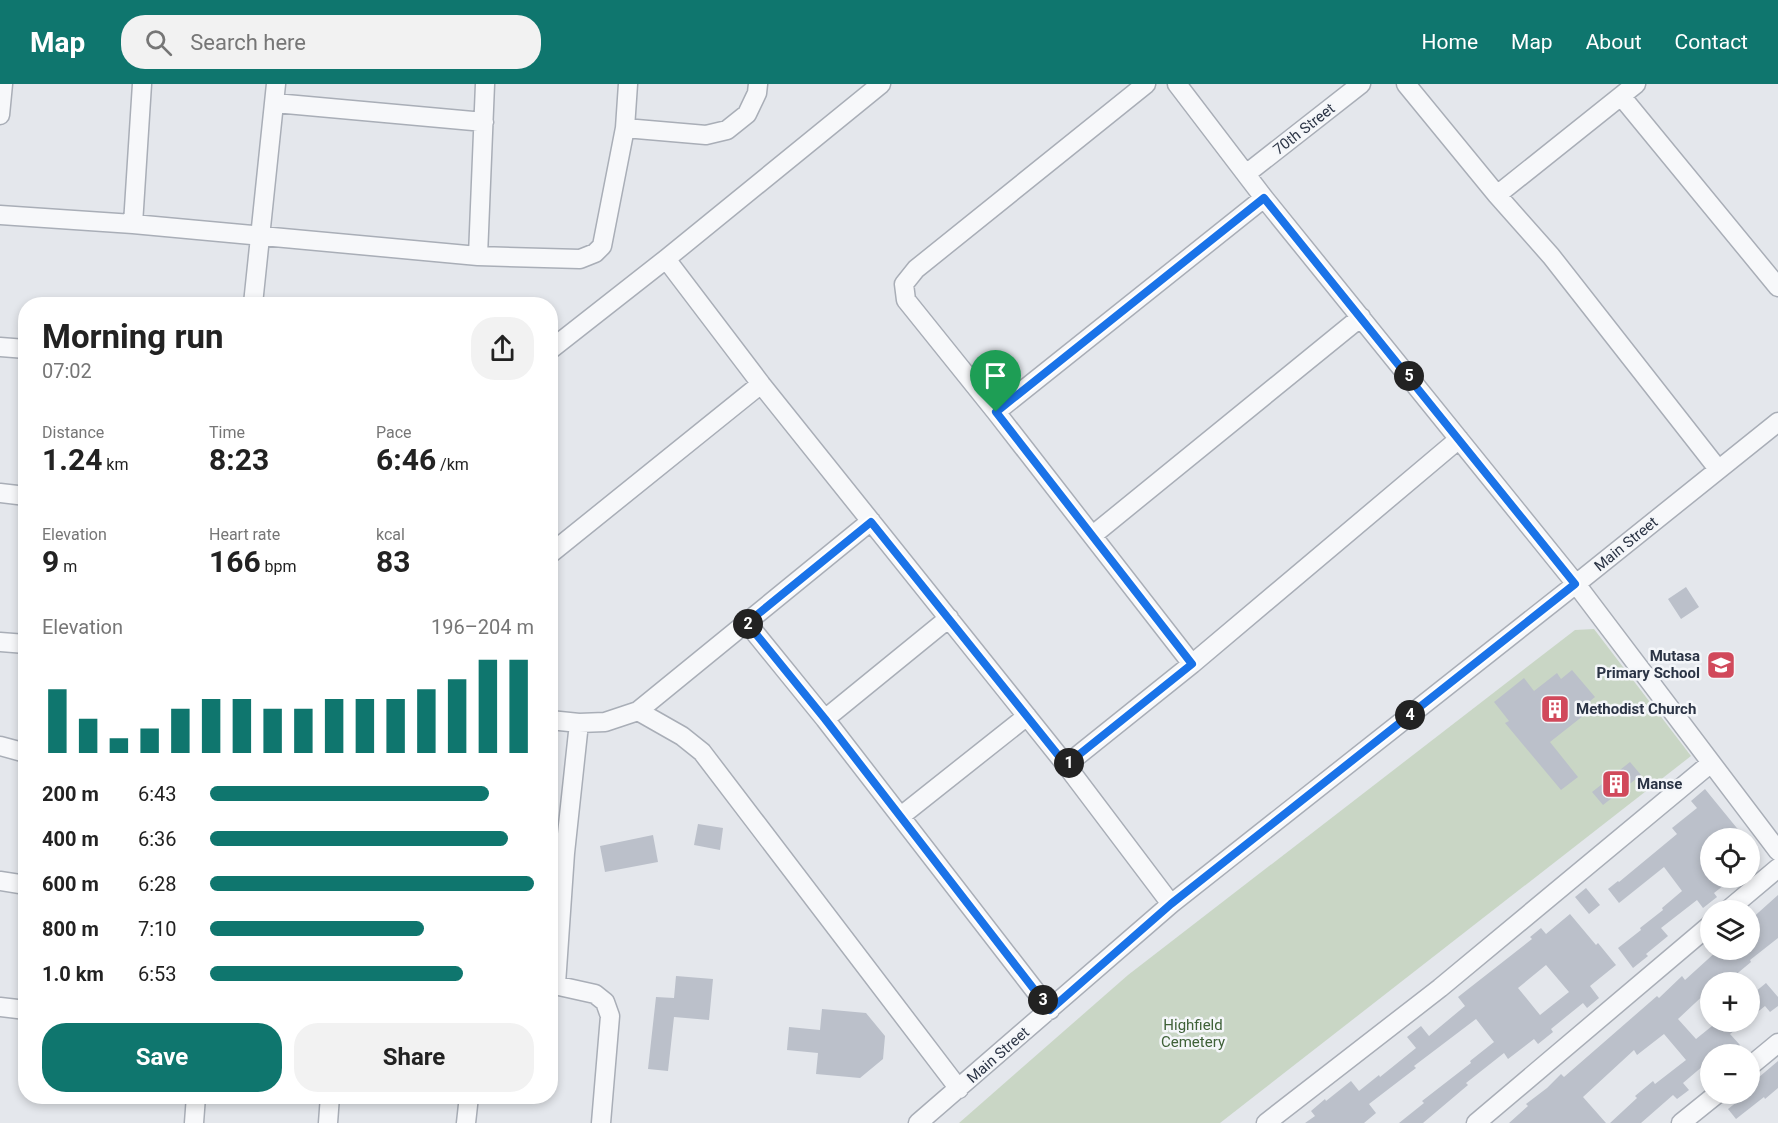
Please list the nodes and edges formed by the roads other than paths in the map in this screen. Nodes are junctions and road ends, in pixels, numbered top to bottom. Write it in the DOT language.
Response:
graph roads {
  1 [pos="3,84"];
  2 [pos="142,84"];
  3 [pos="276,84"];
  4 [pos="485,84"];
  5 [pos="628,84"];
  6 [pos="758,84"];
  7 [pos="882,84"];
  8 [pos="1146,84"];
  9 [pos="1177,84"];
  10 [pos="1362,84"];
  11 [pos="1406,84"];
  12 [pos="1636,84"];
  13 [pos="1621,96"];
  14 [pos="275,103"];
  15 [pos="0,115"];
  16 [pos="484,122"];
  17 [pos="625,128"];
  18 [pos="1246,174"];
  19 [pos="1497,195"];
  20 [pos="1264,198"];
  21 [pos="0,215"];
  22 [pos="133,225"];
  23 [pos="259,237"];
  24 [pos="478,256"];
  25 [pos="666,259"];
  26 [pos="1778,287"];
  27 [pos="254,297"];
  28 [pos="1361,317"];
  29 [pos="558,344"];
  30 [pos="0,347"];
  31 [pos="18,348"];
  32 [pos="761,384"];
  33 [pos="996,412"];
  34 [pos="1778,422"];
  35 [pos="1459,439"];
  36 [pos="1718,469"];
  37 [pos="0,493"];
  38 [pos="18,495"];
  39 [pos="871,522"];
  40 [pos="1093,535"];
  41 [pos="558,548"];
  42 [pos="1575,584"];
  43 [pos="949,618"];
  44 [pos="747,623"];
  45 [pos="0,642"];
  46 [pos="18,643"];
  47 [pos="1192,664"];
  48 [pos="638,711"];
  49 [pos="1027,716"];
  50 [pos="825,719"];
  51 [pos="558,721"];
  52 [pos="579,723"];
  53 [pos="0,746"];
  54 [pos="18,751"];
  55 [pos="1711,763"];
  56 [pos="1066,765"];
  57 [pos="901,816"];
  58 [pos="1778,851"];
  59 [pos="558,852"];
  60 [pos="1778,868"];
  61 [pos="0,881"];
  62 [pos="18,884"];
  63 [pos="1740,900"];
  64 [pos="1171,904"];
  65 [pos="1700,933"];
  66 [pos="558,985"];
  67 [pos="0,1007"];
  68 [pos="18,1009"];
  69 [pos="1050,1010"];
  70 [pos="1778,1043"];
  71 [pos="1760,1058"];
  72 [pos="959,1089"];
  73 [pos="195,1104"];
  74 [pos="329,1104"];
  75 [pos="468,1104"];
  76 [pos="1705,1104"];
  77 [pos="194,1123"];
  78 [pos="328,1123"];
  79 [pos="466,1123"];
  80 [pos="601,1123"];
  81 [pos="918,1123"];
  82 [pos="1266,1123"];
  83 [pos="1476,1123"];
  84 [pos="1681,1123"];
  1 -- 15 [label="street"];
  2 -- 22 [label="street"];
  3 -- 14 [label="street"];
  4 -- 16 [label="street"];
  5 -- 17 [label="street"];
  6 -- 17 [label="street"];
  7 -- 25 [label="street"];
  8 -- 33 [label="street"];
  9 -- 18 [label="street"];
  10 -- 18 [label="street, 70th Street"];
  11 -- 19 [label="street"];
  12 -- 13 [label="street"];
  13 -- 19 [label="street"];
  13 -- 26 [label="street"];
  14 -- 16 [label="street"];
  14 -- 23 [label="street"];
  16 -- 24 [label="street"];
  17 -- 24 [label="street"];
  18 -- 20 [label="street"];
  19 -- 36 [label="street"];
  20 -- 28 [label="street"];
  20 -- 33 [label="street"];
  21 -- 22 [label="street"];
  22 -- 23 [label="street"];
  23 -- 24 [label="street"];
  23 -- 27 [label="street"];
  25 -- 29 [label="street"];
  25 -- 32 [label="street"];
  28 -- 35 [label="street"];
  28 -- 40 [label="street"];
  30 -- 31 [label="street"];
  32 -- 39 [label="street"];
  32 -- 41 [label="street"];
  33 -- 40 [label="street"];
  34 -- 36 [label="street, Main Street"];
  35 -- 42 [label="street"];
  35 -- 47 [label="street"];
  36 -- 42 [label="street, Main Street"];
  37 -- 38 [label="street"];
  39 -- 43 [label="street"];
  39 -- 44 [label="street"];
  40 -- 47 [label="street"];
  42 -- 55 [label="street"];
  42 -- 64 [label="street, Main Street"];
  43 -- 49 [label="street"];
  43 -- 50 [label="street"];
  44 -- 48 [label="street"];
  44 -- 50 [label="street"];
  45 -- 46 [label="street"];
  47 -- 56 [label="street"];
  48 -- 52 [label="street"];
  48 -- 72 [label="street"];
  49 -- 56 [label="street"];
  49 -- 57 [label="street"];
  50 -- 57 [label="street"];
  51 -- 52 [label="street"];
  52 -- 59 [label="street"];
  53 -- 54 [label="street"];
  55 -- 58 [label="street"];
  55 -- 82 [label="street"];
  56 -- 64 [label="street"];
  57 -- 69 [label="street"];
  60 -- 63 [label="street"];
  61 -- 62 [label="street"];
  64 -- 69 [label="street, Main Street"];
  65 -- 83 [label="street"];
  66 -- 80 [label="street"];
  67 -- 68 [label="street"];
  69 -- 72 [label="street, Main Street"];
  70 -- 71 [label="street"];
  72 -- 81 [label="street, Main Street"];
  73 -- 77 [label="street"];
  74 -- 78 [label="street"];
  75 -- 79 [label="street"];
  76 -- 84 [label="street"];
}
